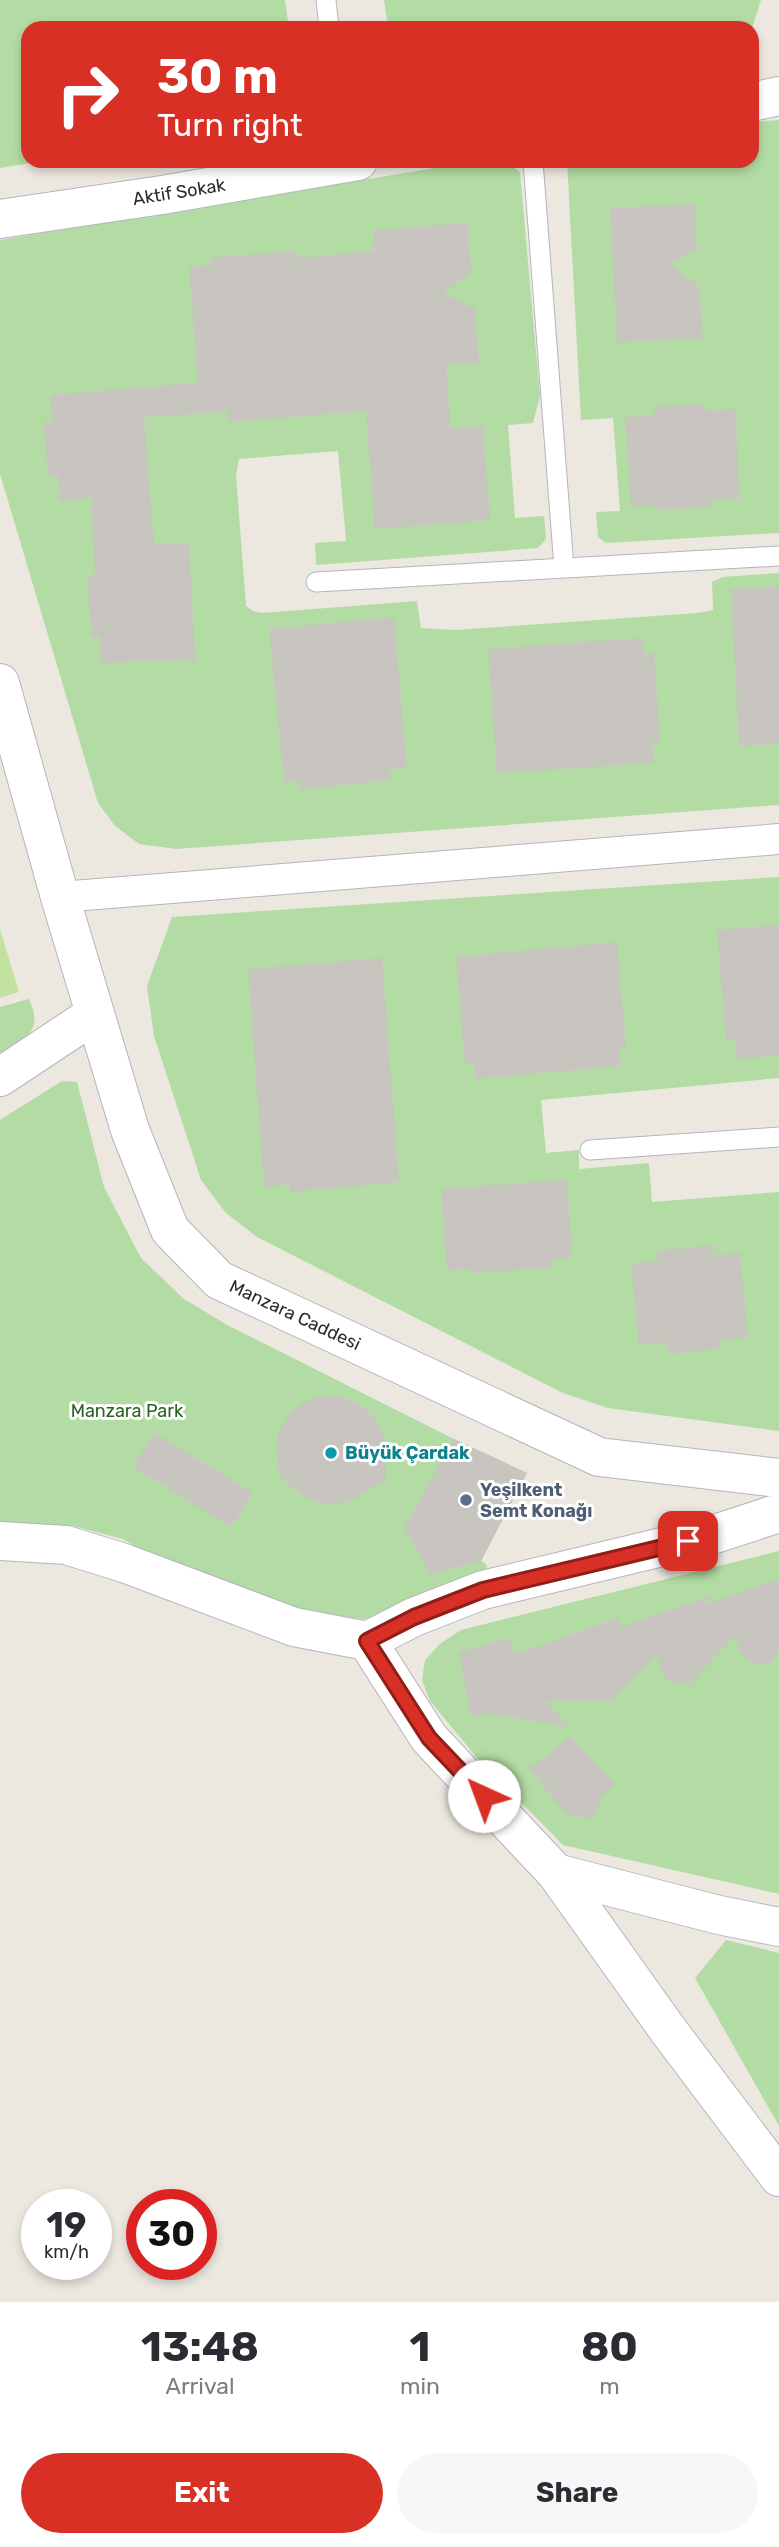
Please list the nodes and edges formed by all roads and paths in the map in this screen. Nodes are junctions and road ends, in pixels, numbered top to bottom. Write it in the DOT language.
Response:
graph roads {
  1 [pos="326,0"];
  2 [pos="328,21"];
  3 [pos="779,96"];
  4 [pos="759,100"];
  5 [pos="314,168"];
  6 [pos="534,168"];
  7 [pos="0,219"];
  8 [pos="779,556"];
  9 [pos="564,568"];
  10 [pos="316,582"];
  11 [pos="0,683"];
  12 [pos="779,839"];
  13 [pos="60,897"];
  14 [pos="95,1014"];
  15 [pos="0,1077"];
  16 [pos="779,1137"];
  17 [pos="590,1150"];
  18 [pos="779,1478"];
  19 [pos="779,1513"];
  20 [pos="0,1541"];
  21 [pos="367,1641"];
  22 [pos="556,1873"];
  23 [pos="779,1927"];
  24 [pos="779,2177"];
  1 -- 2 [label="lane"];
  3 -- 4 [label="street"];
  5 -- 7 [label="street, Aktif Sokak"];
  6 -- 9 [label="lane"];
  8 -- 9 [label="lane"];
  9 -- 10 [label="lane"];
  11 -- 13 [label="street, Manzara Caddesi"];
  12 -- 13 [label="street"];
  13 -- 14 [label="street, Manzara Caddesi"];
  14 -- 15 [label="street"];
  14 -- 18 [label="street, Manzara Caddesi"];
  16 -- 17 [label="lane"];
  19 -- 21 [label="street"];
  20 -- 21 [label="street"];
  21 -- 22 [label="street"];
  22 -- 23 [label="street"];
  22 -- 24 [label="street"];
}
